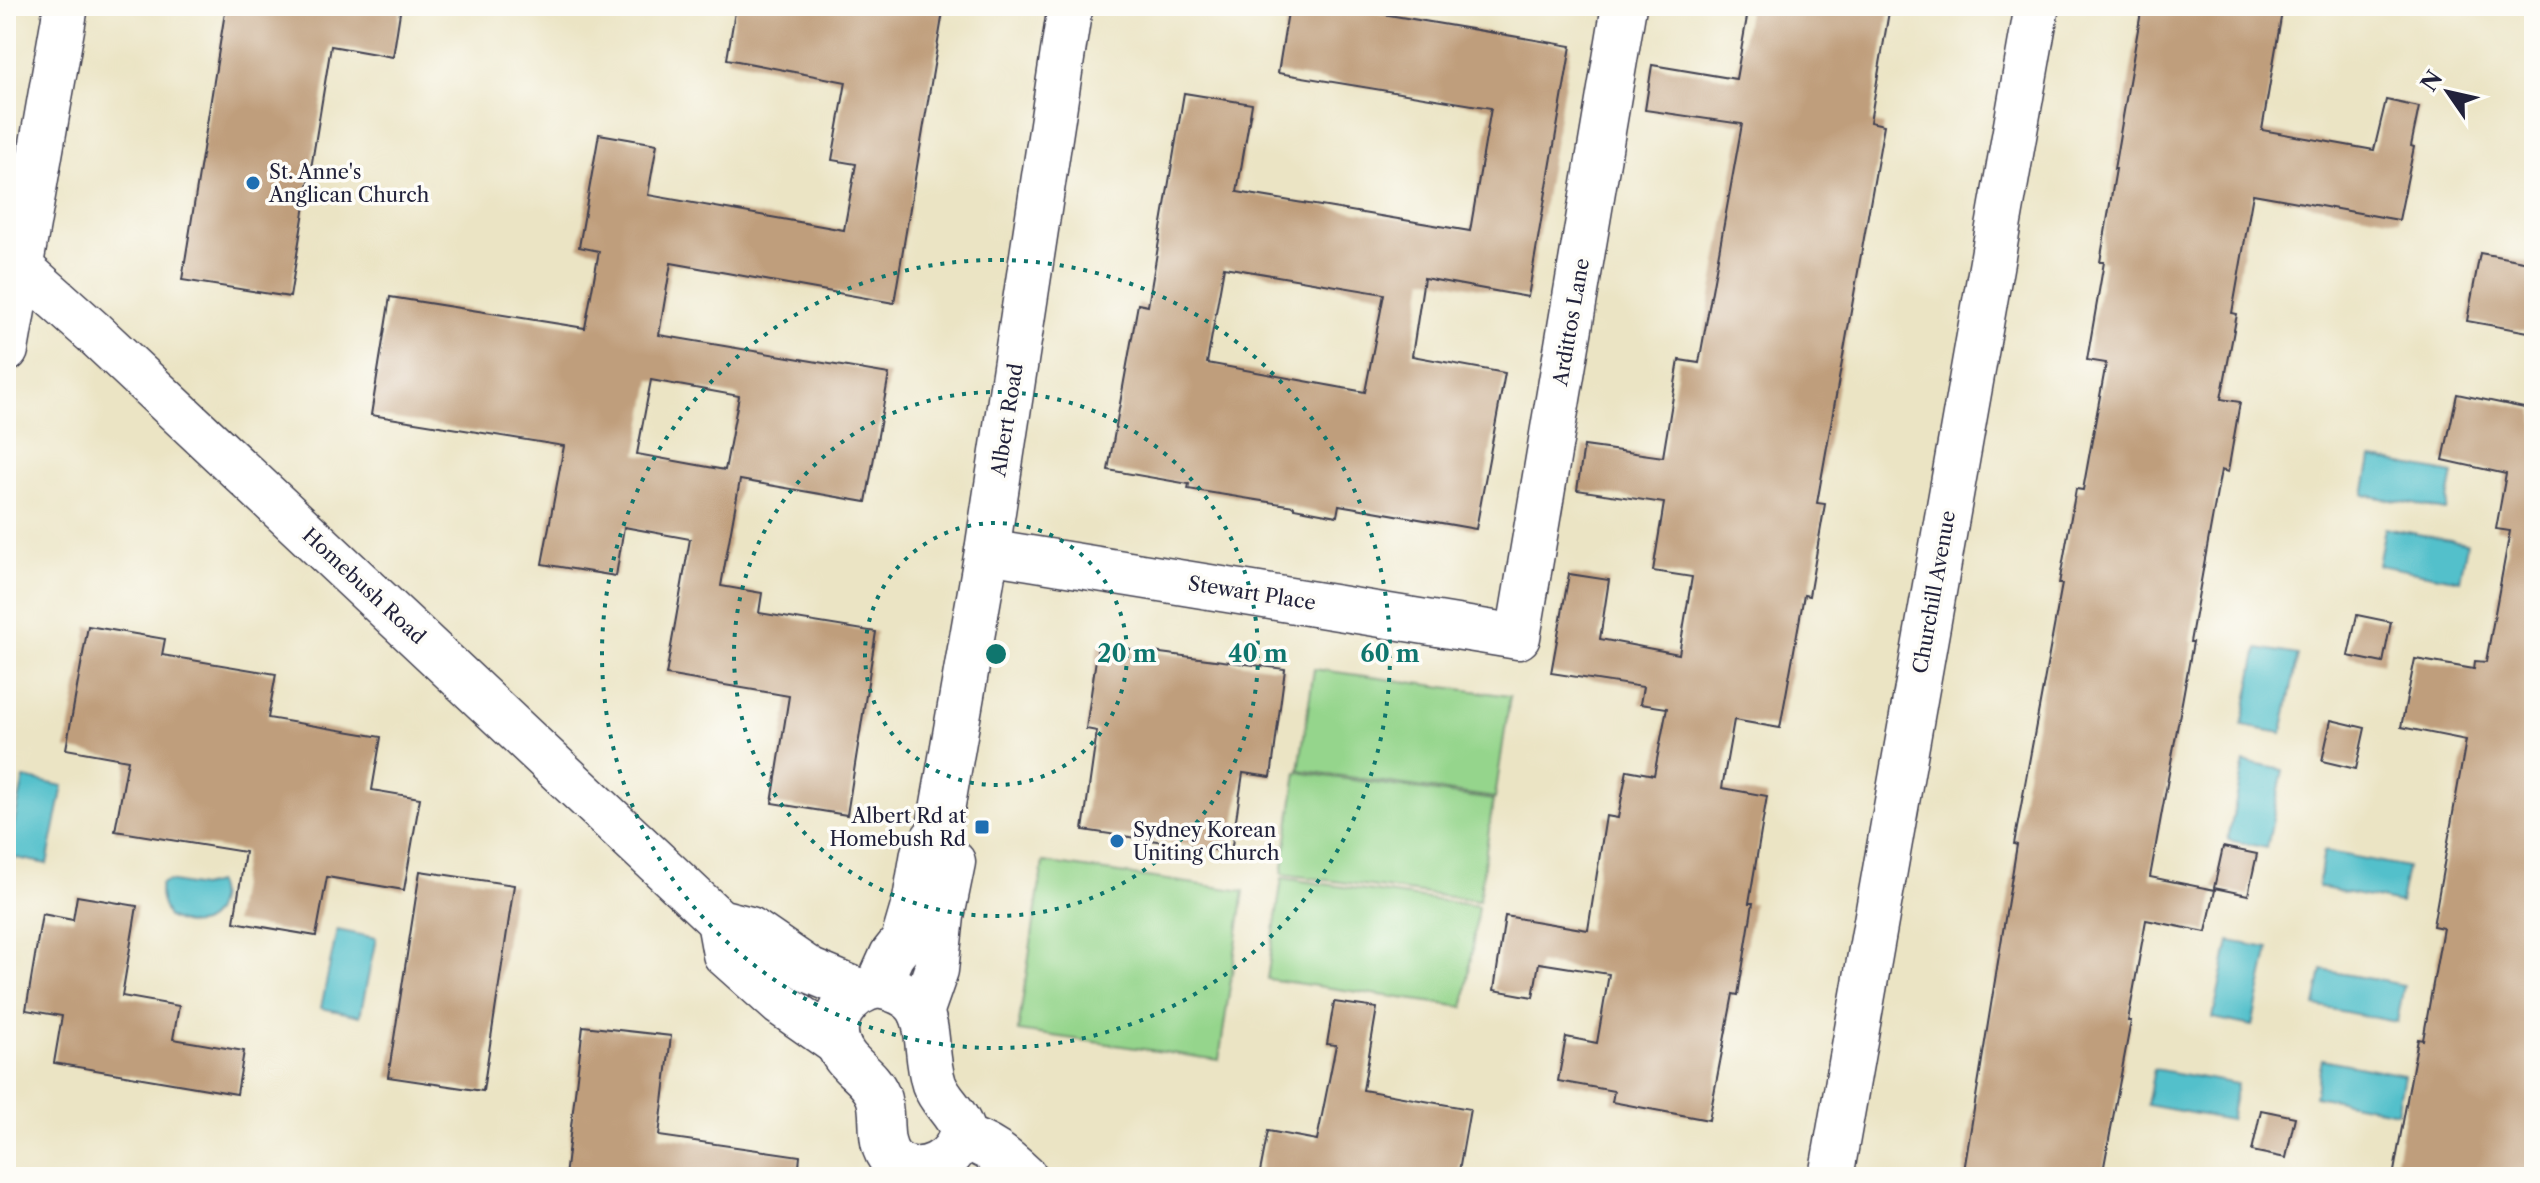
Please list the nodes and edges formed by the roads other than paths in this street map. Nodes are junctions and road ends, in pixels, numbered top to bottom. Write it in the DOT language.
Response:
graph roads {
  1 [pos="66,6"];
  2 [pos="1070,6"];
  3 [pos="1624,6"];
  4 [pos="2037,6"];
  5 [pos="13,260"];
  6 [pos="6,350"];
  7 [pos="987,551"];
  8 [pos="1518,637"];
  9 [pos="938,833"];
  10 [pos="719,921"];
  11 [pos="869,988"];
  12 [pos="921,1013"];
  13 [pos="838,1044"];
  14 [pos="927,1165"];
  15 [pos="1025,1177"];
  16 [pos="1831,1177"];
  1 -- 5 [label="street"];
  2 -- 7 [label="street, Albert Road"];
  3 -- 8 [label="street, Ardittos Lane"];
  4 -- 16 [label="street, Churchill Avenue"];
  5 -- 6 [label="street"];
  5 -- 10 [label="street, Homebush Road"];
  7 -- 8 [label="street, Stewart Place"];
  7 -- 9 [label="street, Albert Road"];
  9 -- 11 [label="street, Albert Road"];
  9 -- 12 [label="street"];
  10 -- 11 [label="street, Homebush Road"];
  10 -- 13 [label="street"];
  11 -- 12 [label="street, Homebush Road"];
  11 -- 13 [label="street"];
  12 -- 14 [label="street"];
  13 -- 14 [label="street"];
  14 -- 15 [label="street"];
}
